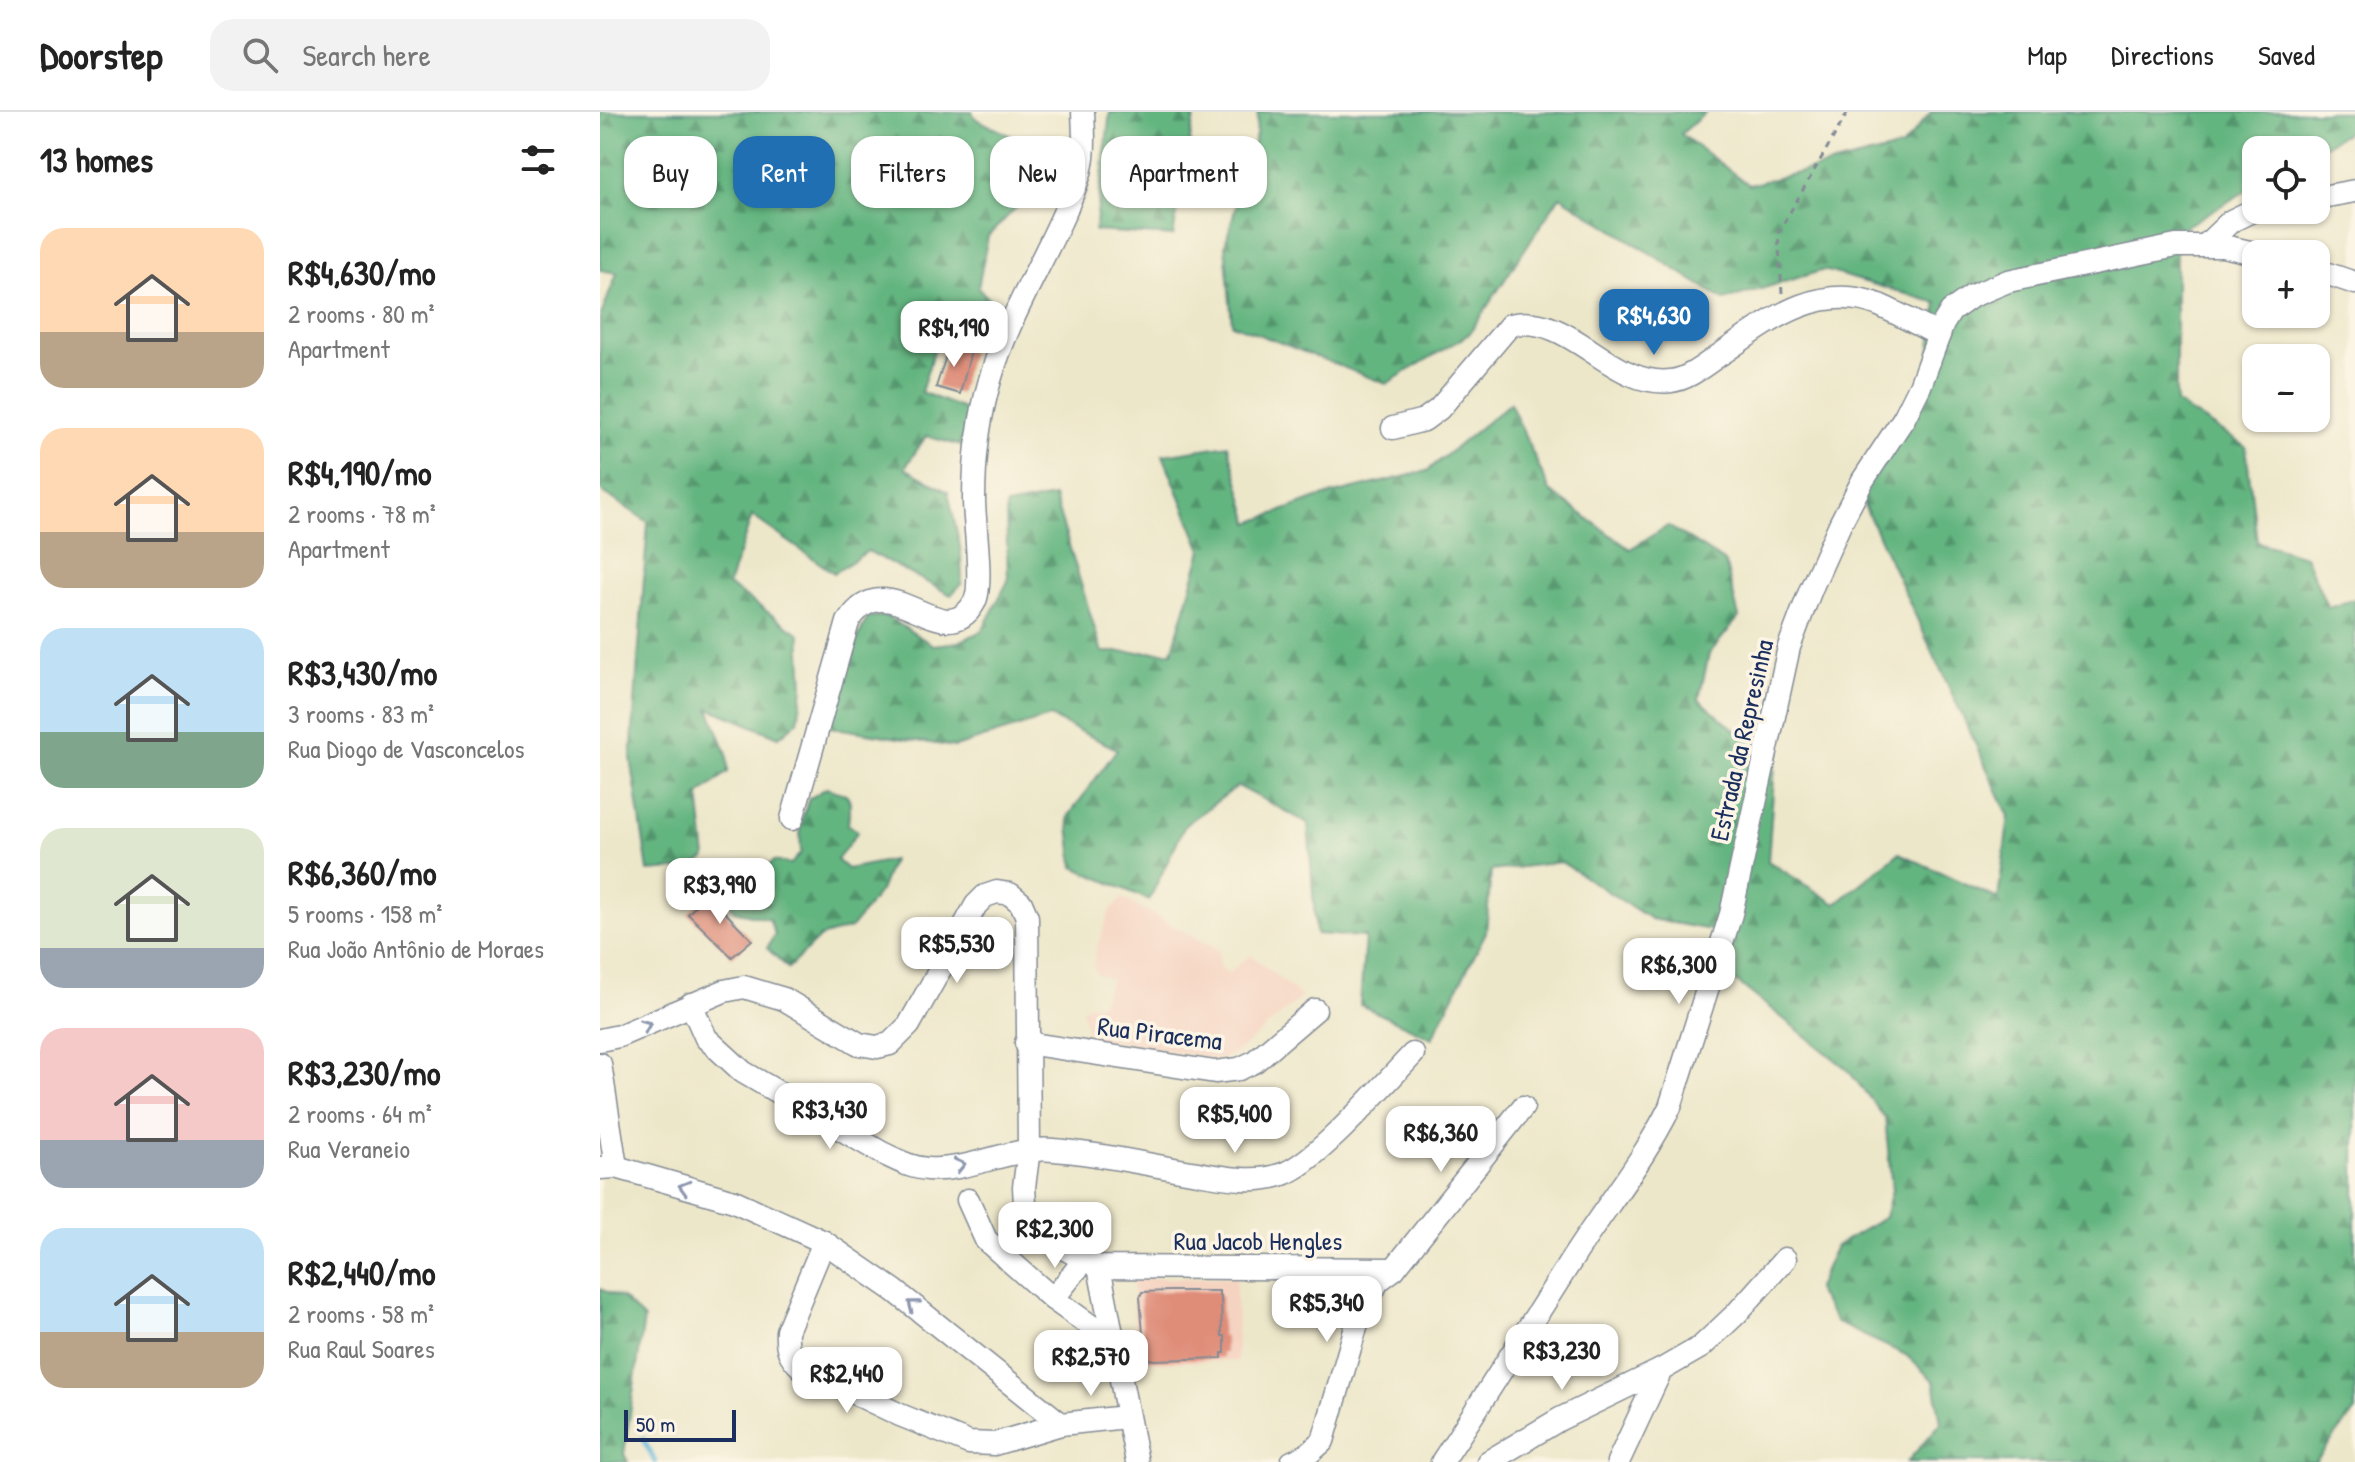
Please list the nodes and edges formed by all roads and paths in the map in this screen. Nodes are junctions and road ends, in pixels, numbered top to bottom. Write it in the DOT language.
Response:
graph roads {
  1 [pos="1083,112"];
  2 [pos="1848,112"];
  3 [pos="2355,191"];
  4 [pos="2330,195"];
  5 [pos="2242,216"];
  6 [pos="2206,245"];
  7 [pos="2242,251"];
  8 [pos="2330,275"];
  9 [pos="2355,283"];
  10 [pos="1783,313"];
  11 [pos="1939,335"];
  12 [pos="1393,428"];
  13 [pos="792,819"];
  14 [pos="691,1004"];
  15 [pos="1315,1010"];
  16 [pos="600,1040"];
  17 [pos="1026,1043"];
  18 [pos="1413,1054"];
  19 [pos="600,1064"];
  20 [pos="1523,1107"];
  21 [pos="1029,1149"];
  22 [pos="608,1168"];
  23 [pos="968,1200"];
  24 [pos="824,1242"];
  25 [pos="1785,1259"];
  26 [pos="1092,1263"];
  27 [pos="1394,1269"];
  28 [pos="1053,1299"];
  29 [pos="1112,1341"];
  30 [pos="1661,1370"];
  31 [pos="1126,1417"];
  32 [pos="1061,1424"];
  33 [pos="1137,1462"];
  34 [pos="1292,1462"];
  35 [pos="1442,1462"];
  36 [pos="1488,1462"];
  37 [pos="1618,1462"];
  1 -- 13 [label="street"];
  2 -- 10 [label="path"];
  3 -- 4 [label="street"];
  5 -- 6 [label="street"];
  6 -- 7 [label="street, Estrada da Represinha"];
  6 -- 11 [label="street, Estrada da Represinha"];
  8 -- 9 [label="street"];
  10 -- 11 [label="street"];
  10 -- 12 [label="street"];
  11 -- 35 [label="street, Estrada da Represinha"];
  16 -- 14 [label="street, one-way"];
  14 -- 17 [label="street"];
  14 -- 21 [label="street, one-way"];
  15 -- 17 [label="street, Rua Piracema"];
  17 -- 21 [label="street"];
  18 -- 21 [label="street"];
  19 -- 22 [label="street"];
  20 -- 27 [label="street"];
  21 -- 26 [label="street, Rua Jacob Hengles"];
  24 -- 22 [label="street, one-way"];
  23 -- 28 [label="street"];
  32 -- 24 [label="street, one-way"];
  24 -- 32 [label="street"];
  25 -- 30 [label="street"];
  26 -- 27 [label="street, Rua Jacob Hengles"];
  26 -- 28 [label="street"];
  26 -- 29 [label="street"];
  27 -- 34 [label="street"];
  28 -- 29 [label="street"];
  29 -- 31 [label="street"];
  30 -- 36 [label="street"];
  30 -- 37 [label="street"];
  31 -- 32 [label="street"];
  31 -- 33 [label="street"];
}
